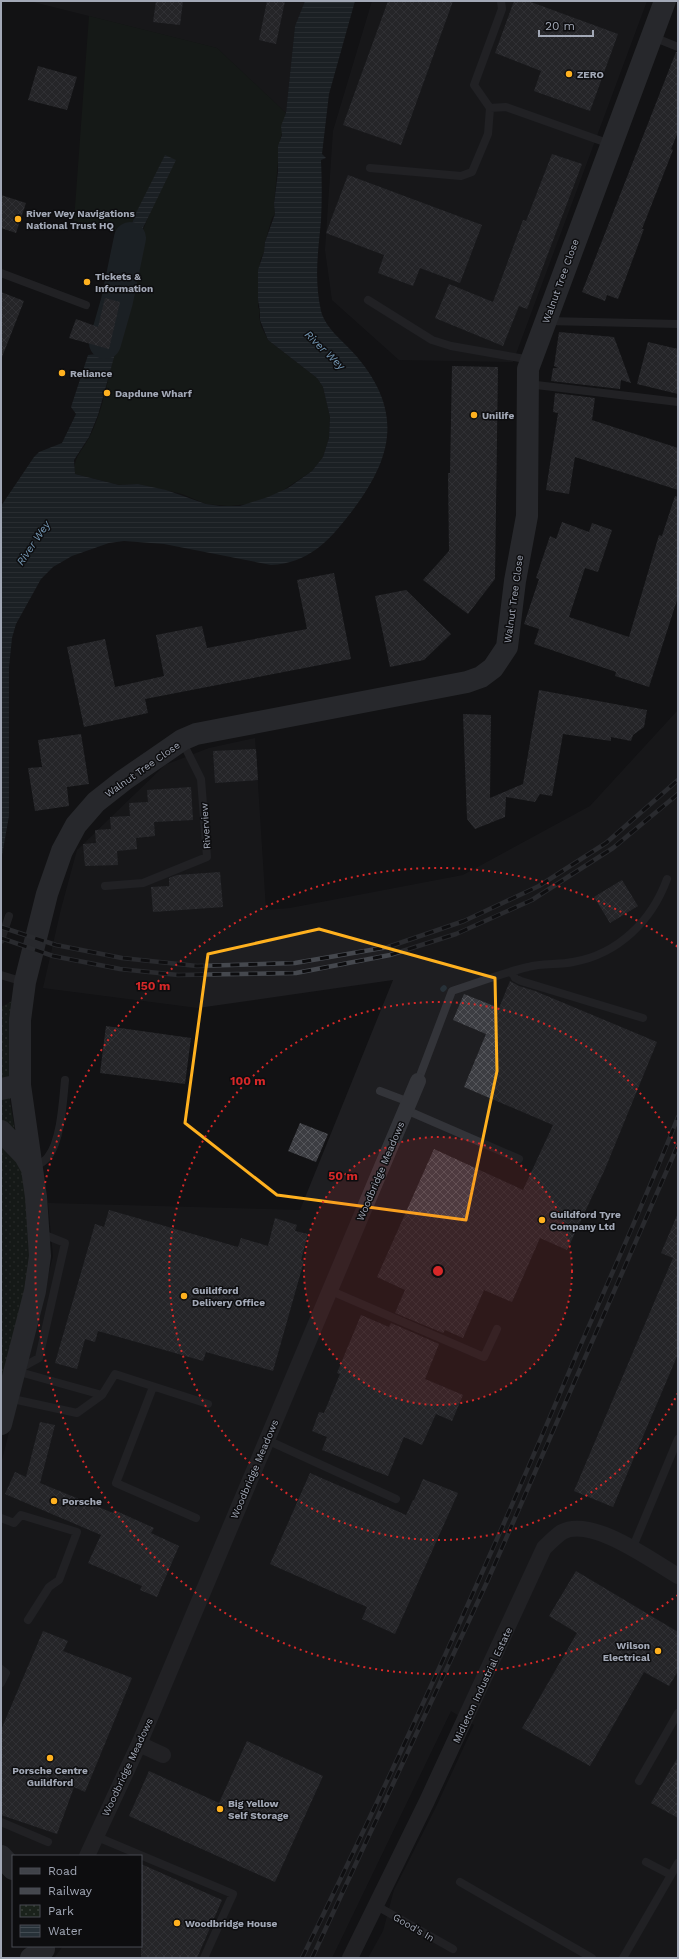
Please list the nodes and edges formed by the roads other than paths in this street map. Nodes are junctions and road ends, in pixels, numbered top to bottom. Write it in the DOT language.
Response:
graph roads {
  1 [pos="501,1"];
  2 [pos="665,1"];
  3 [pos="651,37"];
  4 [pos="678,47"];
  5 [pos="490,108"];
  6 [pos="611,144"];
  7 [pos="370,168"];
  8 [pos="1,273"];
  9 [pos="368,300"];
  10 [pos="86,305"];
  11 [pos="545,321"];
  12 [pos="678,324"];
  13 [pos="532,360"];
  14 [pos="528,384"];
  15 [pos="678,402"];
  16 [pos="182,740"];
  17 [pos="667,879"];
  18 [pos="105,886"];
  19 [pos="9,916"];
  20 [pos="1,940"];
  21 [pos="512,972"];
  22 [pos="1,975"];
  23 [pos="25,982"];
  24 [pos="643,1018"];
  25 [pos="65,1080"];
  26 [pos="418,1081"];
  27 [pos="10,1087"];
  28 [pos="380,1091"];
  29 [pos="407,1106"];
  30 [pos="1,1132"];
  31 [pos="519,1159"];
  32 [pos="32,1168"];
  33 [pos="329,1290"];
  34 [pos="497,1329"];
  35 [pos="15,1371"];
  36 [pos="153,1387"];
  37 [pos="102,1395"];
  38 [pos="8,1398"];
  39 [pos="208,1404"];
  40 [pos="1,1424"];
  41 [pos="678,1439"];
  42 [pos="267,1440"];
  43 [pos="396,1499"];
  44 [pos="1,1518"];
  45 [pos="196,1518"];
  46 [pos="632,1549"];
  47 [pos="678,1576"];
  48 [pos="28,1620"];
  49 [pos="1,1669"];
  50 [pos="1,1683"];
  51 [pos="678,1713"];
  52 [pos="139,1744"];
  53 [pos="164,1755"];
  54 [pos="639,1781"];
  55 [pos="1,1822"];
  56 [pos="95,1836"];
  57 [pos="48,1842"];
  58 [pos="87,1855"];
  59 [pos="140,1855"];
  60 [pos="1,1856"];
  61 [pos="142,1856"];
  62 [pos="646,1862"];
  63 [pos="678,1863"];
  64 [pos="12,1868"];
  65 [pos="671,1875"];
  66 [pos="460,1882"];
  67 [pos="375,1905"];
  68 [pos="453,1949"];
  69 [pos="204,1958"];
  70 [pos="350,1958"];
  71 [pos="592,1958"];
  72 [pos="624,1958"];
  1 -- 5 [label="lane"];
  2 -- 3 [label="street, Walnut Tree Close"];
  3 -- 4 [label="lane"];
  3 -- 6 [label="street, Walnut Tree Close"];
  5 -- 6 [label="lane"];
  5 -- 7 [label="lane"];
  6 -- 11 [label="street, Walnut Tree Close"];
  8 -- 10 [label="lane"];
  9 -- 13 [label="lane"];
  11 -- 12 [label="lane"];
  11 -- 13 [label="street, Walnut Tree Close"];
  13 -- 14 [label="street, Walnut Tree Close"];
  14 -- 15 [label="lane"];
  14 -- 16 [label="street, Walnut Tree Close"];
  16 -- 18 [label="lane, Riverview"];
  16 -- 23 [label="street, Walnut Tree Close"];
  17 -- 21 [label="lane"];
  19 -- 20 [label="lane"];
  21 -- 24 [label="lane"];
  21 -- 26 [label="lane"];
  22 -- 23 [label="lane"];
  23 -- 27 [label="street"];
  25 -- 32 [label="lane"];
  26 -- 29 [label="street, Woodbridge Meadows"];
  27 -- 32 [label="street"];
  28 -- 29 [label="lane"];
  29 -- 31 [label="lane"];
  29 -- 33 [label="street, Woodbridge Meadows"];
  30 -- 32 [label="street"];
  32 -- 35 [label="street"];
  33 -- 34 [label="lane"];
  33 -- 42 [label="street, Woodbridge Meadows"];
  35 -- 37 [label="lane"];
  35 -- 38 [label="street"];
  36 -- 37 [label="lane"];
  36 -- 39 [label="lane"];
  36 -- 45 [label="lane"];
  37 -- 38 [label="lane"];
  38 -- 40 [label="street"];
  41 -- 46 [label="lane"];
  42 -- 43 [label="lane"];
  42 -- 52 [label="street, Woodbridge Meadows"];
  44 -- 48 [label="lane"];
  46 -- 47 [label="street, Midleton Industrial Estate"];
  46 -- 67 [label="street, Midleton Industrial Estate"];
  49 -- 50 [label="lane"];
  51 -- 54 [label="lane"];
  52 -- 53 [label="street"];
  52 -- 56 [label="street, Woodbridge Meadows"];
  55 -- 57 [label="lane"];
  56 -- 58 [label="street, Woodbridge Meadows"];
  56 -- 59 [label="lane"];
  60 -- 64 [label="street"];
  61 -- 69 [label="lane"];
  62 -- 65 [label="lane"];
  63 -- 65 [label="lane"];
  65 -- 72 [label="lane"];
  66 -- 71 [label="lane"];
  67 -- 68 [label="lane, Good's In"];
  67 -- 70 [label="street, Midleton Industrial Estate"];
}
